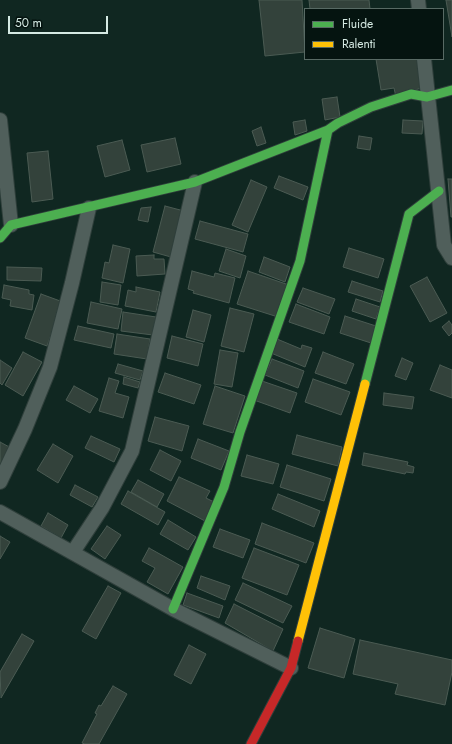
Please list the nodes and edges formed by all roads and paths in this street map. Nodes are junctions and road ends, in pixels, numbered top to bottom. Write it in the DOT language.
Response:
graph roads {
  1 [pos="424,60"];
  2 [pos="452,90"];
  3 [pos="428,97"];
  4 [pos="0,120"];
  5 [pos="328,130"];
  6 [pos="195,182"];
  7 [pos="439,191"];
  8 [pos="89,208"];
  9 [pos="11,225"];
  10 [pos="0,238"];
  11 [pos="452,258"];
  12 [pos="0,482"];
  13 [pos="0,512"];
  14 [pos="73,552"];
  15 [pos="173,609"];
  16 [pos="292,668"];
  17 [pos="251,744"];
  1 -- 3 [label="street"];
  2 -- 3 [label="street"];
  3 -- 5 [label="street"];
  3 -- 7 [label="street"];
  4 -- 9 [label="street"];
  5 -- 6 [label="street"];
  5 -- 15 [label="street"];
  6 -- 8 [label="street"];
  6 -- 14 [label="street"];
  7 -- 11 [label="street"];
  7 -- 16 [label="street"];
  8 -- 9 [label="street"];
  8 -- 12 [label="street"];
  9 -- 10 [label="street"];
  13 -- 14 [label="street"];
  14 -- 15 [label="street"];
  15 -- 16 [label="street"];
  16 -- 17 [label="street"];
}
